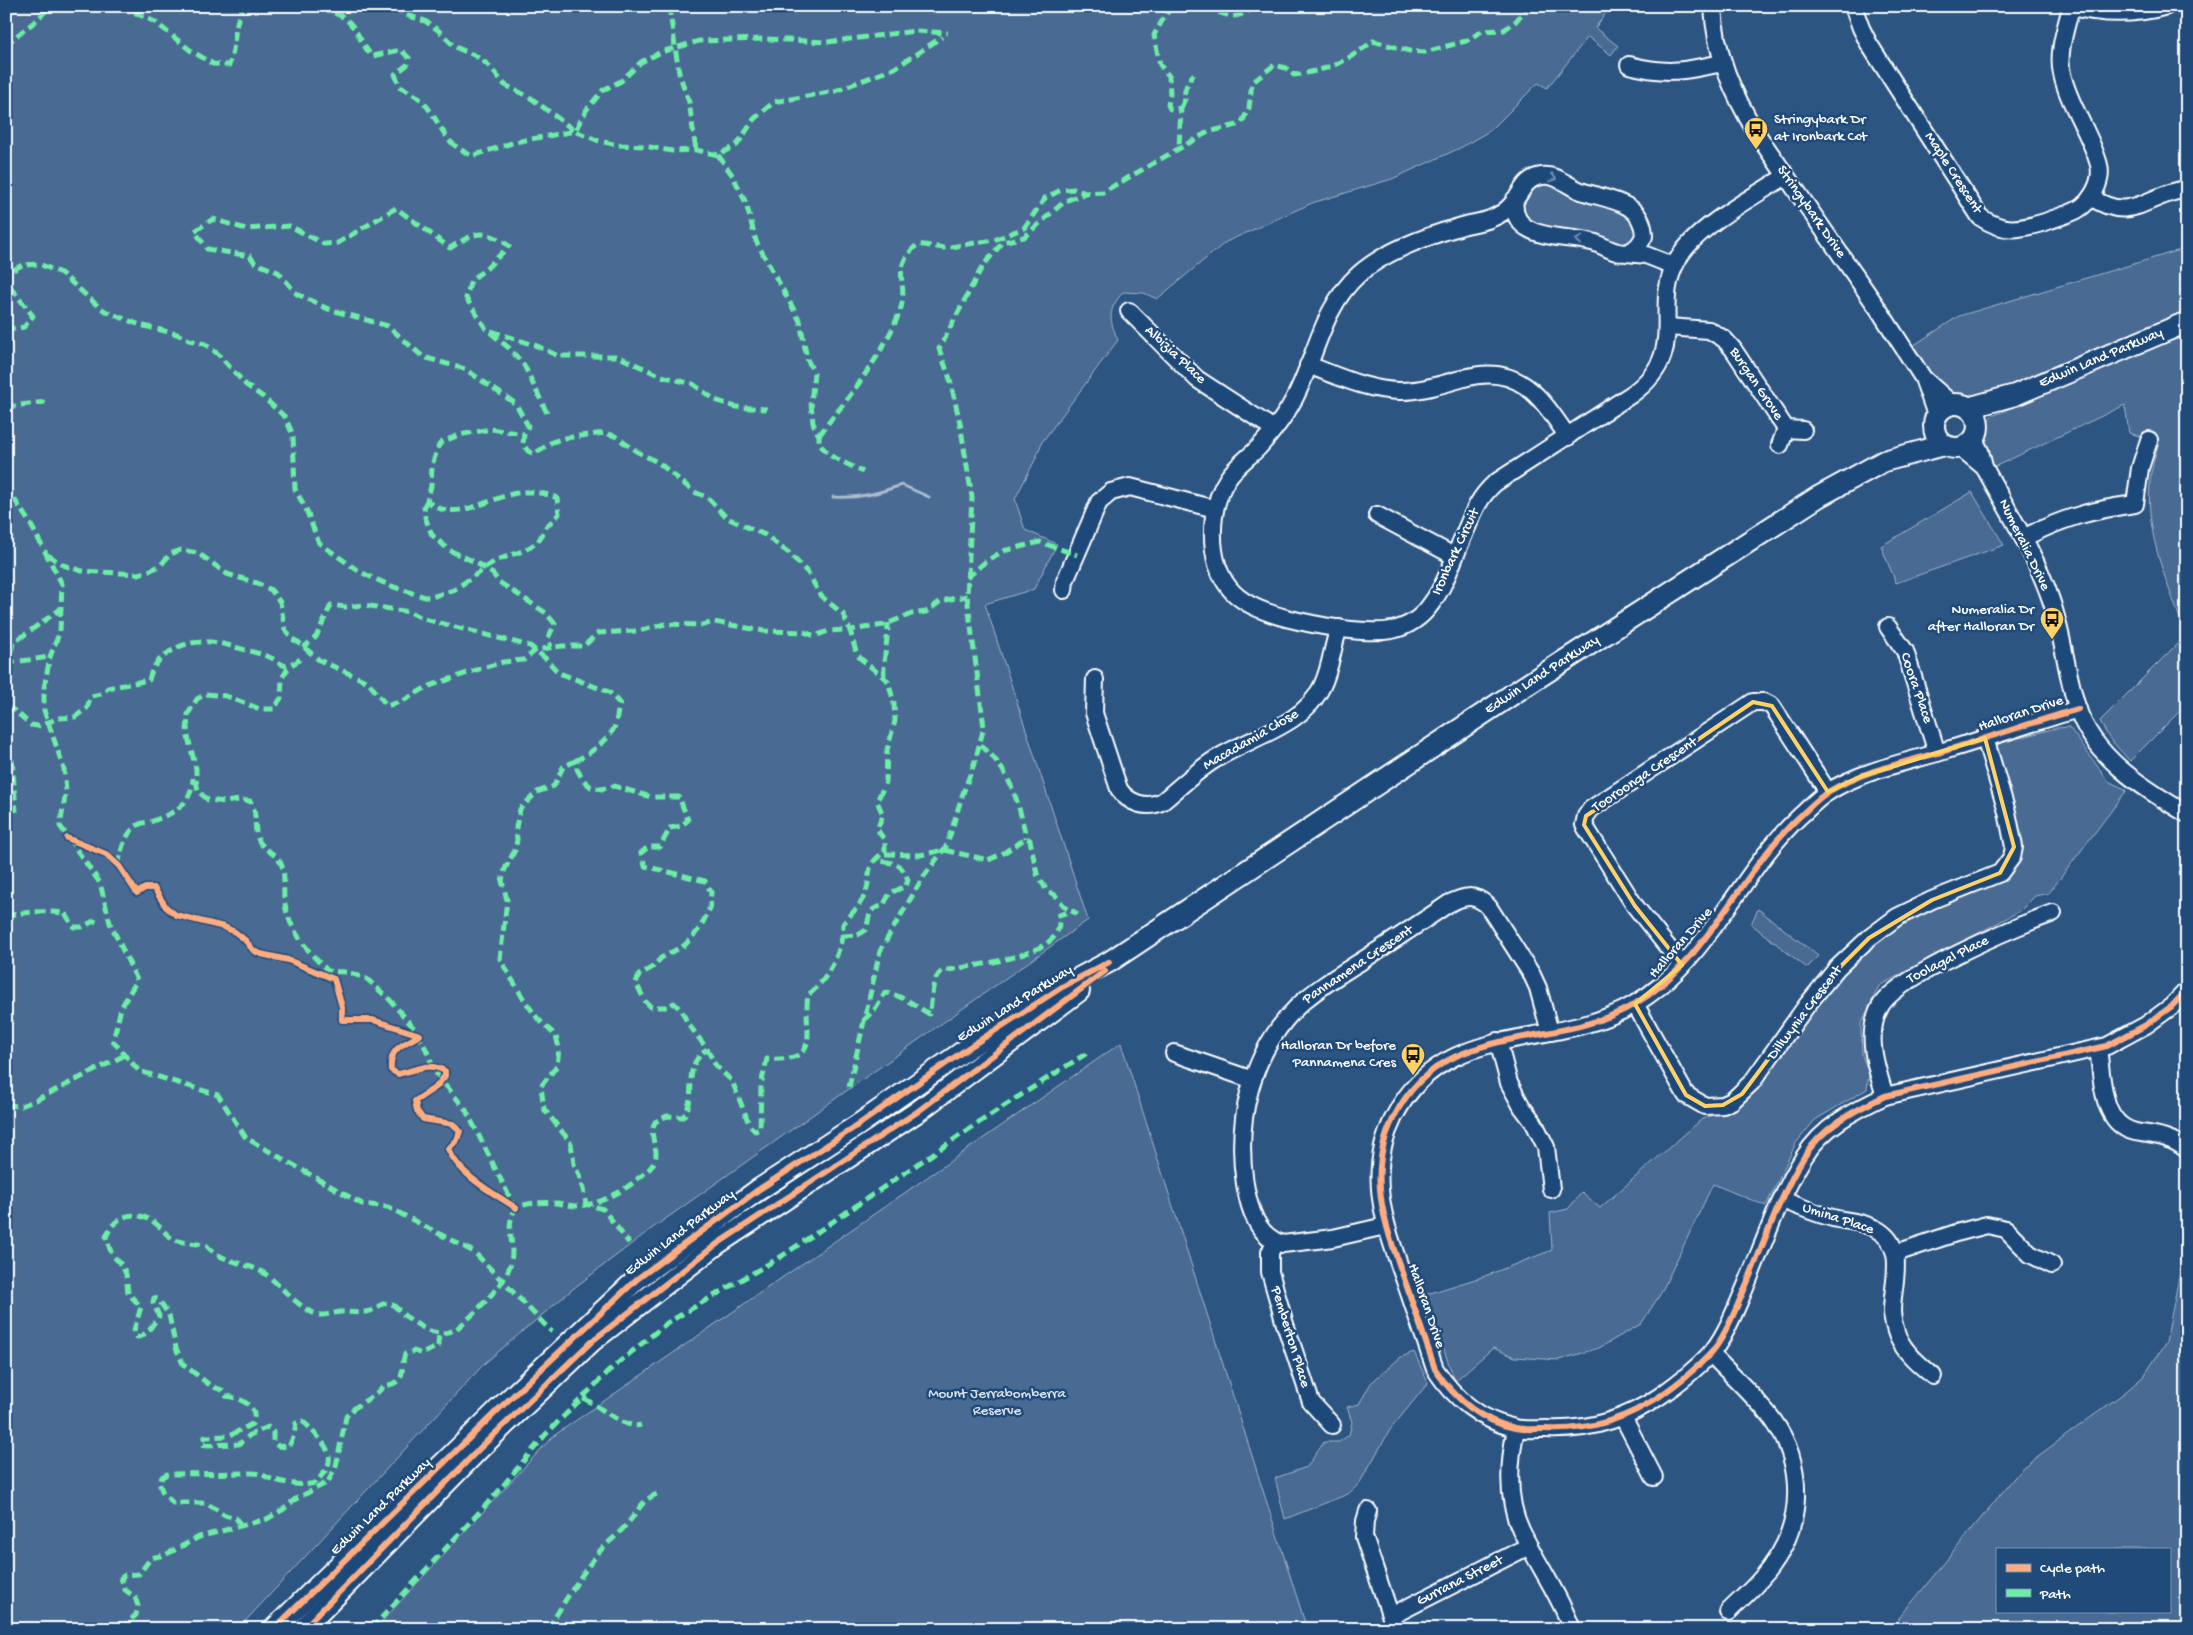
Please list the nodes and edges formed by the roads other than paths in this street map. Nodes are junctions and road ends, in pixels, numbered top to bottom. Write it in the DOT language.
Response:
graph roads {
  1 [pos="1713,6"];
  2 [pos="1853,6"];
  3 [pos="2166,6"];
  4 [pos="2071,7"];
  5 [pos="1722,63"];
  6 [pos="1629,66"];
  7 [pos="1786,176"];
  8 [pos="2187,189"];
  9 [pos="2091,198"];
  10 [pos="1515,199"];
  11 [pos="1482,222"];
  12 [pos="1526,227"];
  13 [pos="1644,232"];
  14 [pos="1627,253"];
  15 [pos="1674,266"];
  16 [pos="1130,311"];
  17 [pos="2187,322"];
  18 [pos="1668,327"];
  19 [pos="1308,365"];
  20 [pos="1956,426"];
  21 [pos="1274,429"];
  22 [pos="1786,429"];
  23 [pos="1803,430"];
  24 [pos="1568,437"];
  25 [pos="2148,440"];
  26 [pos="1780,445"];
  27 [pos="1215,509"];
  28 [pos="1377,515"];
  29 [pos="2023,538"];
  30 [pos="1454,556"];
  31 [pos="1064,590"];
  32 [pos="1888,627"];
  33 [pos="1339,628"];
  34 [pos="1095,679"];
  35 [pos="2078,709"];
  36 [pos="1985,738"];
  37 [pos="1937,753"];
  38 [pos="1828,792"];
  39 [pos="2187,814"];
  40 [pos="1198,904"];
  41 [pos="2053,913"];
  42 [pos="1682,965"];
  43 [pos="2187,990"];
  44 [pos="1635,1004"];
  45 [pos="1550,1032"];
  46 [pos="1498,1041"];
  47 [pos="2098,1049"];
  48 [pos="1174,1053"];
  49 [pos="1253,1080"];
  50 [pos="1885,1096"];
  51 [pos="2187,1150"];
  52 [pos="1551,1189"];
  53 [pos="1783,1200"];
  54 [pos="1386,1226"];
  55 [pos="1276,1242"];
  56 [pos="1896,1253"];
  57 [pos="2052,1265"];
  58 [pos="1711,1354"];
  59 [pos="1933,1376"];
  60 [pos="1623,1418"];
  61 [pos="1332,1425"];
  62 [pos="1516,1429"];
  63 [pos="1654,1478"];
  64 [pos="1368,1511"];
  65 [pos="1529,1546"];
  66 [pos="1728,1612"];
  67 [pos="1393,1623"];
  68 [pos="274,1629"];
  69 [pos="303,1629"];
  70 [pos="1572,1629"];
  1 -- 5 [label="street, Stringybark Drive"];
  2 -- 9 [label="street, Maple Crescent"];
  3 -- 4 [label="street"];
  4 -- 9 [label="street"];
  5 -- 6 [label="street"];
  5 -- 7 [label="street, Stringybark Drive"];
  7 -- 15 [label="street, Ironbark Circuit"];
  7 -- 20 [label="street, Stringybark Drive"];
  8 -- 9 [label="street"];
  10 -- 11 [label="street, Ironbark Circuit"];
  10 -- 12 [label="street"];
  10 -- 13 [label="street, Ironbark Circuit, one-way"];
  11 -- 12 [label="street, Ironbark Circuit"];
  11 -- 19 [label="street, Ironbark Circuit"];
  14 -- 12 [label="street, Ironbark Circuit, one-way"];
  13 -- 14 [label="street"];
  13 -- 15 [label="street, Ironbark Circuit"];
  14 -- 15 [label="street, Ironbark Circuit"];
  15 -- 18 [label="street, Ironbark Circuit"];
  16 -- 21 [label="street, Albizia Place"];
  17 -- 20 [label="main road, Edwin Land Parkway"];
  18 -- 22 [label="street, Burgan Grove"];
  18 -- 24 [label="street, Ironbark Circuit"];
  19 -- 21 [label="street, Ironbark Circuit"];
  19 -- 24 [label="street"];
  20 -- 29 [label="street, Numeralia Drive"];
  20 -- 40 [label="main road, Edwin Land Parkway"];
  21 -- 27 [label="street, Ironbark Circuit"];
  22 -- 23 [label="street, Burgan Grove"];
  22 -- 26 [label="street, Burgan Grove"];
  24 -- 30 [label="street, Ironbark Circuit"];
  25 -- 29 [label="street"];
  27 -- 31 [label="street"];
  27 -- 33 [label="street, Ironbark Circuit"];
  28 -- 30 [label="street"];
  29 -- 35 [label="street, Numeralia Drive"];
  30 -- 33 [label="street, Ironbark Circuit"];
  32 -- 37 [label="street, Coora Place"];
  33 -- 34 [label="street, Macadamia Close"];
  35 -- 36 [label="street, Halloran Drive"];
  35 -- 39 [label="street, Numeralia Drive"];
  36 -- 37 [label="street, Halloran Drive"];
  36 -- 44 [label="street, Dillwynia Crescent"];
  37 -- 38 [label="street, Halloran Drive"];
  38 -- 42 [label="street, Halloran Drive"];
  38 -- 42 [label="street, Tooroonga Crescent"];
  40 -- 68 [label="main road, Edwin Land Parkway"];
  40 -- 69 [label="main road, Edwin Land Parkway"];
  41 -- 50 [label="street, Toolagal Place"];
  42 -- 44 [label="street, Halloran Drive"];
  43 -- 47 [label="street, Halloran Drive"];
  44 -- 45 [label="street, Halloran Drive"];
  45 -- 46 [label="street, Halloran Drive"];
  45 -- 49 [label="street, Pannamena Crescent"];
  46 -- 52 [label="street"];
  46 -- 54 [label="street, Halloran Drive"];
  47 -- 50 [label="street, Halloran Drive"];
  47 -- 51 [label="street"];
  48 -- 49 [label="street"];
  49 -- 55 [label="street, Pannamena Crescent"];
  50 -- 53 [label="street, Halloran Drive"];
  53 -- 56 [label="street, Umina Place"];
  53 -- 58 [label="street, Halloran Drive"];
  54 -- 55 [label="street"];
  54 -- 62 [label="street, Halloran Drive"];
  55 -- 61 [label="street, Pemberton Place"];
  56 -- 57 [label="street"];
  56 -- 59 [label="street"];
  58 -- 60 [label="street, Halloran Drive"];
  58 -- 66 [label="street"];
  60 -- 62 [label="street, Halloran Drive"];
  60 -- 63 [label="street"];
  62 -- 65 [label="street"];
  64 -- 67 [label="street"];
  65 -- 67 [label="street, Gurrana Street"];
  65 -- 70 [label="street"];
}
